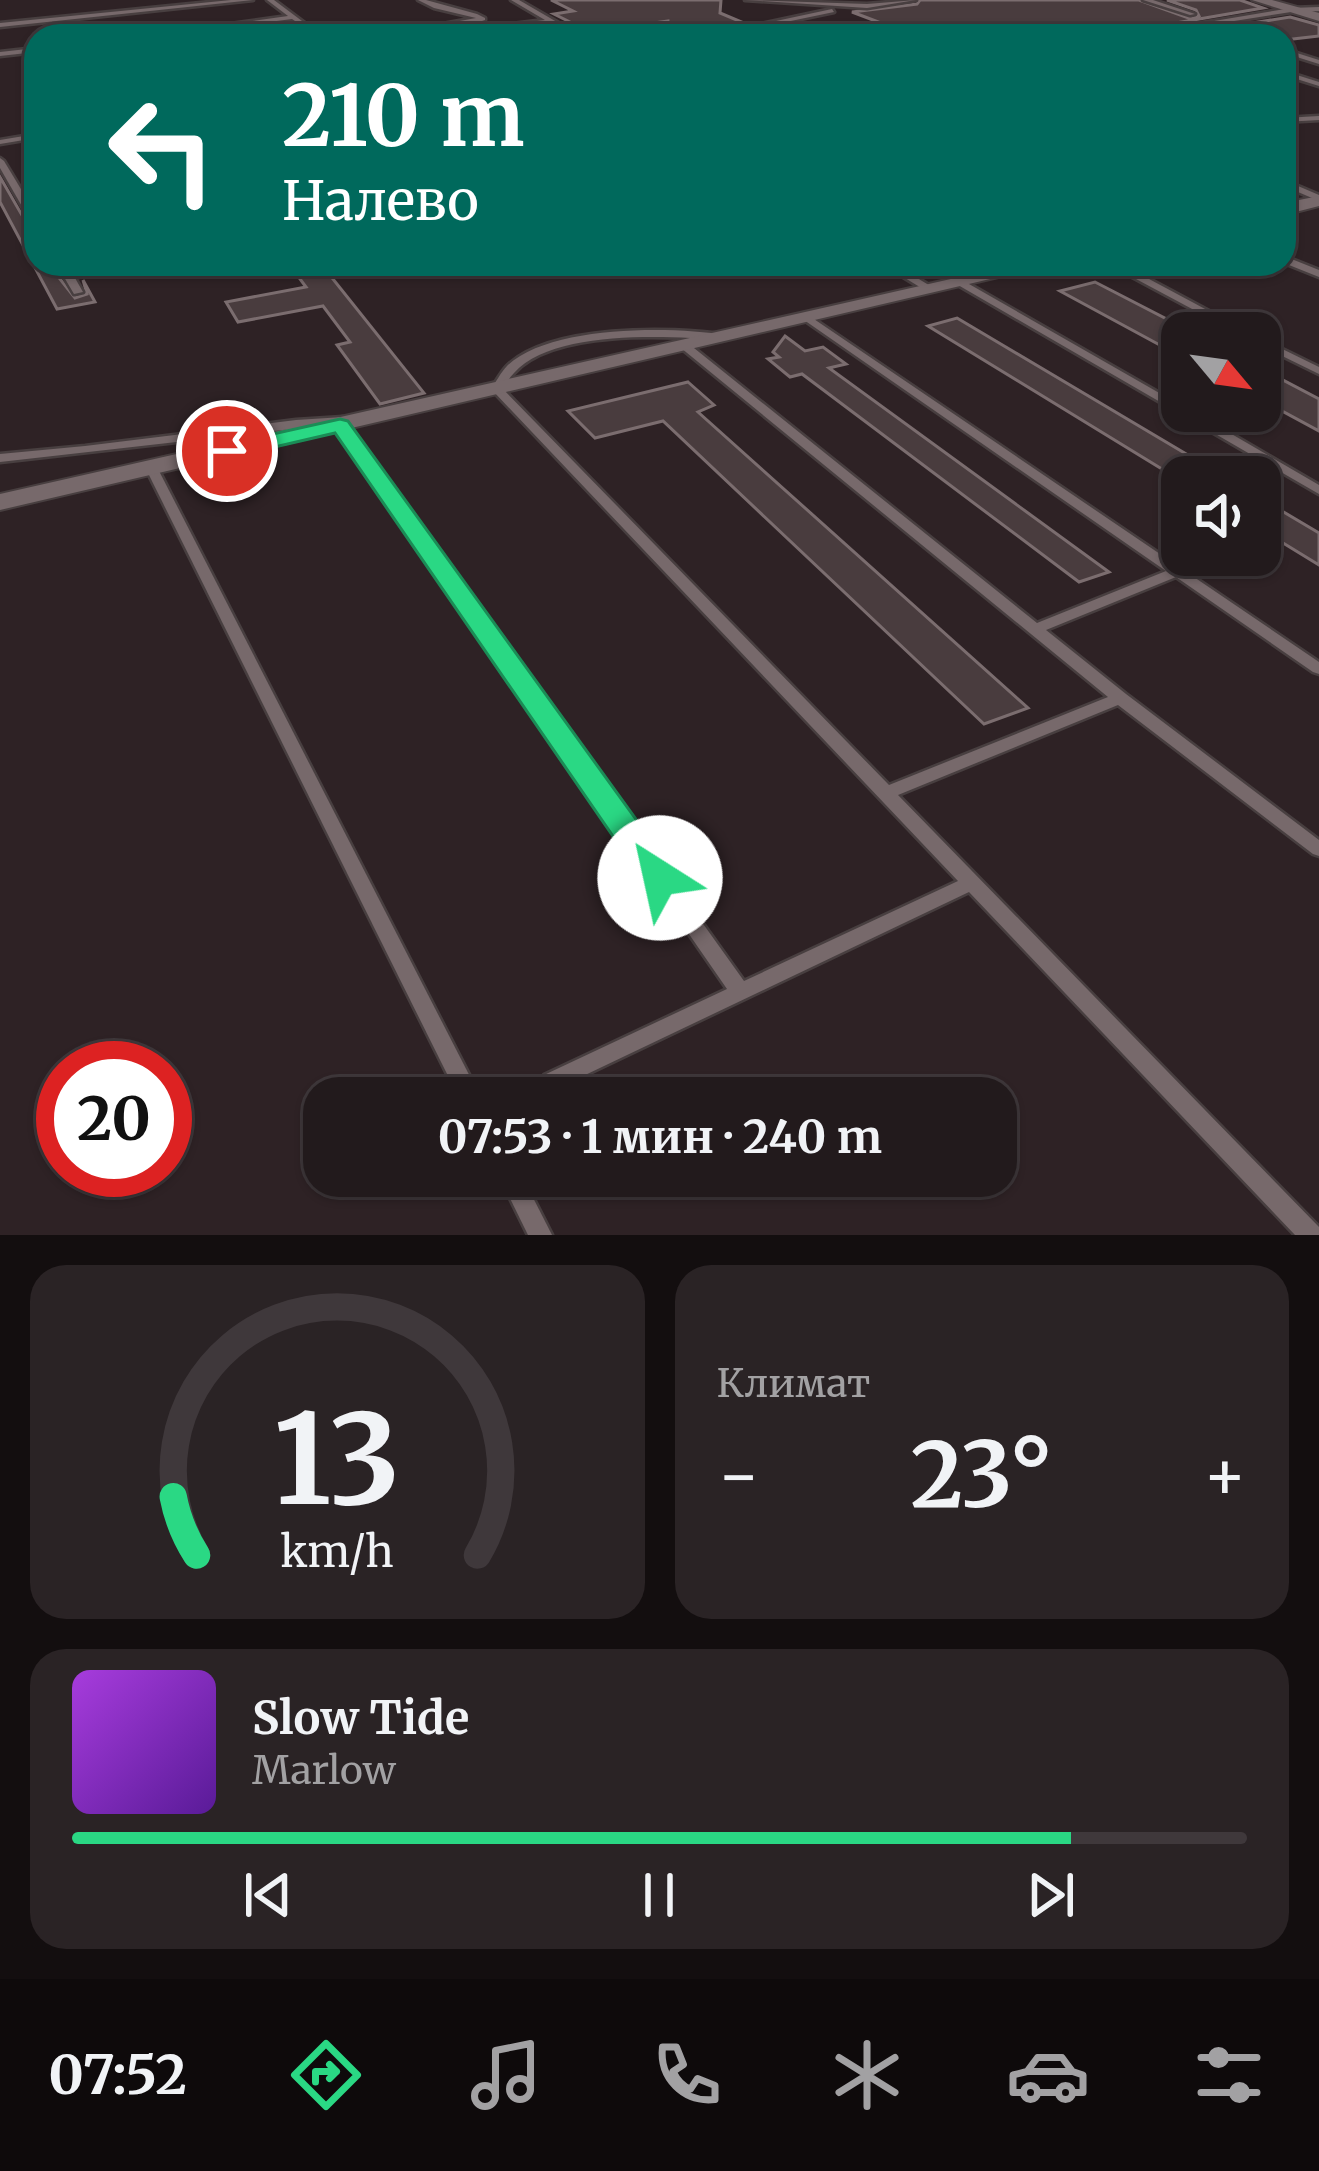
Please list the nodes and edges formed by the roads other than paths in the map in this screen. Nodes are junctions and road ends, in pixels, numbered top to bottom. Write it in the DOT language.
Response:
graph roads {
  1 [pos="250,0"];
  2 [pos="270,0"];
  3 [pos="421,0"];
  4 [pos="514,0"];
  5 [pos="748,0"];
  6 [pos="913,0"];
  7 [pos="1146,0"];
  8 [pos="1258,0"];
  9 [pos="902,1"];
  10 [pos="845,4"];
  11 [pos="1291,10"];
  12 [pos="1319,13"];
  13 [pos="1192,14"];
  14 [pos="294,17"];
  15 [pos="303,23"];
  16 [pos="477,23"];
  17 [pos="555,23"];
  18 [pos="239,24"];
  19 [pos="470,24"];
  20 [pos="544,24"];
  21 [pos="551,24"];
  22 [pos="764,24"];
  23 [pos="1205,24"];
  24 [pos="0,25"];
  25 [pos="0,160"];
  26 [pos="24,193"];
  27 [pos="73,276"];
  28 [pos="907,276"];
  29 [pos="989,276"];
  30 [pos="1136,276"];
  31 [pos="962,283"];
  32 [pos="932,290"];
  33 [pos="78,292"];
  34 [pos="1206,312"];
  35 [pos="808,318"];
  36 [pos="725,337"];
  37 [pos="685,346"];
  38 [pos="1281,351"];
  39 [pos="1319,371"];
  40 [pos="497,389"];
  41 [pos="1161,399"];
  42 [pos="371,418"];
  43 [pos="340,425"];
  44 [pos="1218,432"];
  45 [pos="0,458"];
  46 [pos="152,469"];
  47 [pos="1319,490"];
  48 [pos="0,502"];
  49 [pos="1161,562"];
  50 [pos="1166,576"];
  51 [pos="1182,576"];
  52 [pos="1035,629"];
  53 [pos="1319,669"];
  54 [pos="1120,698"];
  55 [pos="886,793"];
  56 [pos="1319,849"];
  57 [pos="972,882"];
  58 [pos="740,991"];
  59 [pos="459,1077"];
  60 [pos="561,1077"];
  61 [pos="521,1197"];
  62 [pos="540,1235"];
  63 [pos="1311,1235"];
  1 -- 24 [label="lane"];
  2 -- 14 [label="lane"];
  3 -- 16 [label="lane"];
  4 -- 17 [label="lane"];
  5 -- 10 [label="lane"];
  6 -- 9 [label="lane"];
  7 -- 13 [label="lane"];
  8 -- 11 [label="street"];
  9 -- 10 [label="lane"];
  10 -- 22 [label="lane"];
  11 -- 12 [label="street"];
  11 -- 23 [label="lane"];
  14 -- 15 [label="lane"];
  14 -- 18 [label="lane"];
  16 -- 19 [label="lane"];
  17 -- 20 [label="lane"];
  17 -- 21 [label="lane"];
  25 -- 26 [label="lane"];
  27 -- 33 [label="lane"];
  28 -- 32 [label="lane"];
  29 -- 31 [label="street"];
  30 -- 34 [label="lane"];
  31 -- 32 [label="street"];
  31 -- 41 [label="lane"];
  32 -- 35 [label="street"];
  35 -- 36 [label="street"];
  35 -- 49 [label="lane"];
  36 -- 37 [label="street"];
  36 -- 40 [label="lane"];
  37 -- 40 [label="street"];
  37 -- 52 [label="lane"];
  38 -- 39 [label="lane"];
  40 -- 42 [label="street"];
  40 -- 55 [label="lane"];
  42 -- 43 [label="street"];
  42 -- 45 [label="lane"];
  43 -- 46 [label="street"];
  43 -- 58 [label="lane"];
  44 -- 47 [label="lane"];
  46 -- 48 [label="street"];
  46 -- 59 [label="lane"];
  50 -- 52 [label="lane"];
  51 -- 53 [label="lane"];
  52 -- 54 [label="lane"];
  54 -- 55 [label="lane"];
  54 -- 56 [label="lane"];
  55 -- 57 [label="lane"];
  57 -- 58 [label="lane"];
  57 -- 63 [label="lane"];
  58 -- 60 [label="lane"];
  61 -- 62 [label="lane"];
}
